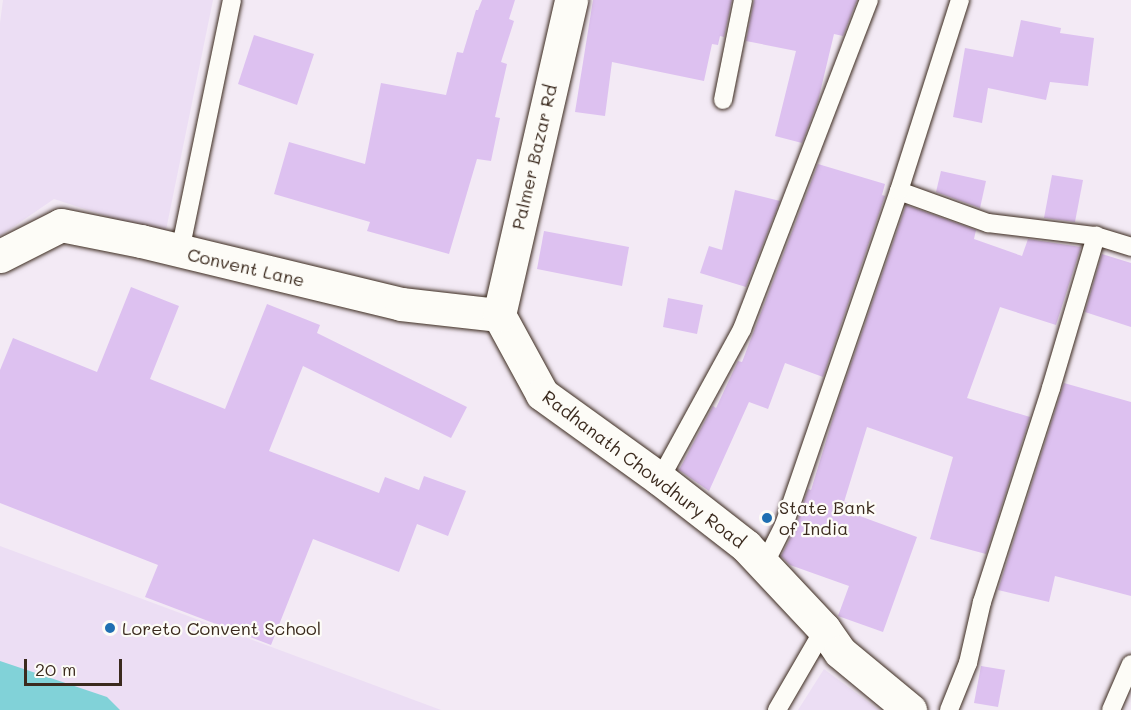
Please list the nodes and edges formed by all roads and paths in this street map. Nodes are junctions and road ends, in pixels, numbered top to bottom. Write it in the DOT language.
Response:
graph roads {
  1 [pos="232,0"];
  2 [pos="571,0"];
  3 [pos="743,0"];
  4 [pos="869,0"];
  5 [pos="960,0"];
  6 [pos="723,100"];
  7 [pos="899,191"];
  8 [pos="1096,236"];
  9 [pos="1131,247"];
  10 [pos="180,251"];
  11 [pos="0,256"];
  12 [pos="499,315"];
  13 [pos="660,479"];
  14 [pos="764,565"];
  15 [pos="824,629"];
  16 [pos="1131,664"];
  17 [pos="777,710"];
  18 [pos="910,710"];
  19 [pos="949,710"];
  20 [pos="1111,710"];
  1 -- 10 [label="lane"];
  2 -- 12 [label="street, Palmer Bazar Rd"];
  3 -- 6 [label="lane"];
  4 -- 13 [label="lane"];
  5 -- 7 [label="lane"];
  7 -- 8 [label="lane"];
  7 -- 14 [label="lane"];
  8 -- 9 [label="lane"];
  8 -- 19 [label="lane"];
  10 -- 11 [label="street, Convent Lane"];
  10 -- 12 [label="street, Convent Lane"];
  12 -- 13 [label="street, Radhanath Chowdhury Road"];
  13 -- 14 [label="street, Radhanath Chowdhury Road"];
  14 -- 15 [label="street, Radhanath Chowdhury Road"];
  15 -- 17 [label="lane"];
  15 -- 18 [label="street, Radhanath Chowdhury Road"];
  16 -- 20 [label="lane"];
}
